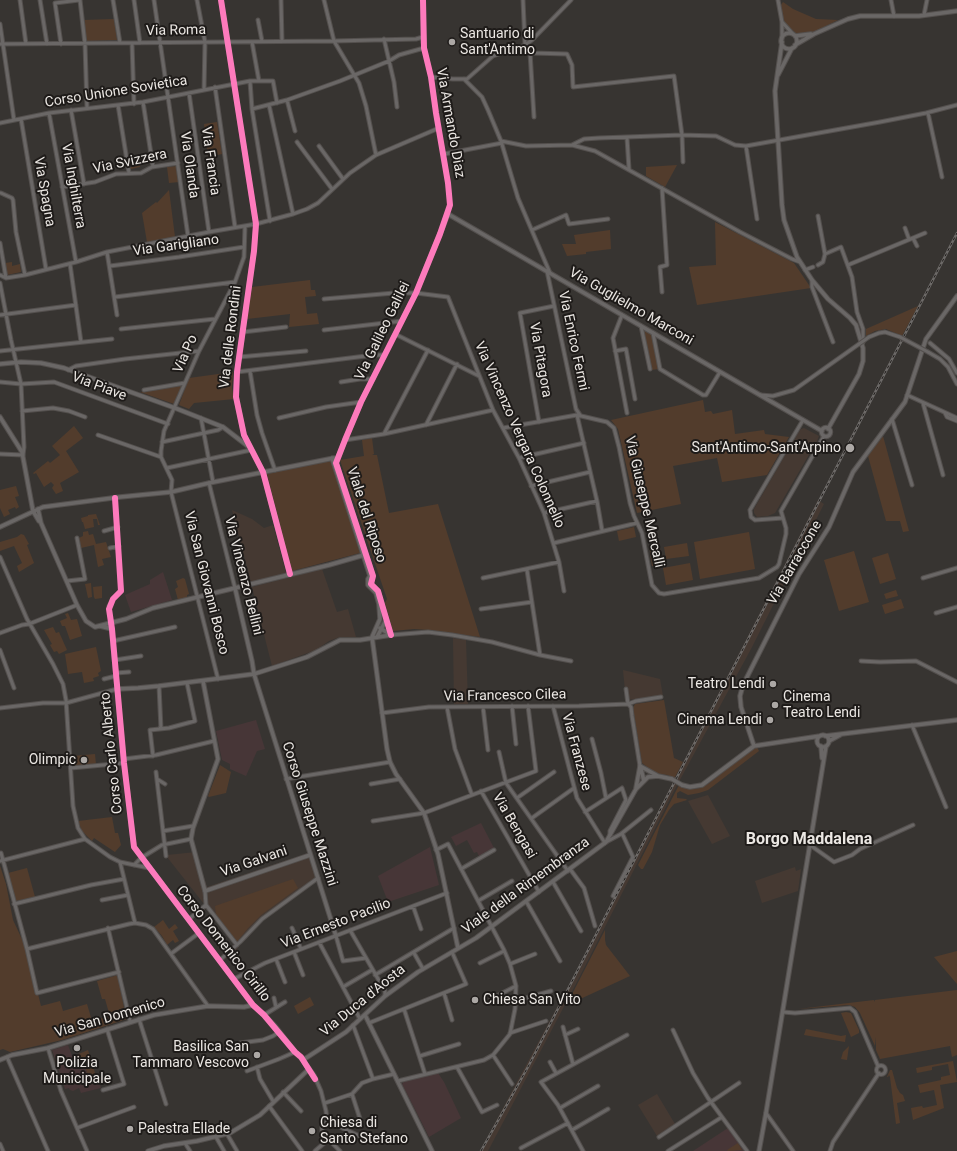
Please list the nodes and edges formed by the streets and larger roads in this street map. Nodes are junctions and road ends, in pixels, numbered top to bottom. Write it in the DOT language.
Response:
graph roads {
  1 [pos="20,0"];
  2 [pos="40,0"];
  3 [pos="80,0"];
  4 [pos="113,0"];
  5 [pos="134,0"];
  6 [pos="154,0"];
  7 [pos="197,0"];
  8 [pos="221,0"];
  9 [pos="281,0"];
  10 [pos="324,0"];
  11 [pos="423,0"];
  12 [pos="522,0"];
  13 [pos="571,0"];
  14 [pos="778,0"];
  15 [pos="891,0"];
  16 [pos="924,0"];
  17 [pos="927,0"];
  18 [pos="926,4"];
  19 [pos="957,11"];
  20 [pos="924,15"];
  21 [pos="894,16"];
  22 [pos="258,20"];
  23 [pos="782,22"];
  24 [pos="0,24"];
  25 [pos="814,34"];
  26 [pos="794,35"];
  27 [pos="423,37"];
  28 [pos="384,39"];
  29 [pos="782,40"];
  30 [pos="262,41"];
  31 [pos="282,41"];
  32 [pos="334,41"];
  33 [pos="205,42"];
  34 [pos="228,42"];
  35 [pos="252,42"];
  36 [pos="120,43"];
  37 [pos="132,43"];
  38 [pos="140,43"];
  39 [pos="161,43"];
  40 [pos="2,44"];
  41 [pos="26,44"];
  42 [pos="47,44"];
  43 [pos="61,44"];
  44 [pos="85,44"];
  45 [pos="525,45"];
  46 [pos="794,46"];
  47 [pos="424,48"];
  48 [pos="530,52"];
  49 [pos="389,61"];
  50 [pos="354,74"];
  51 [pos="431,77"];
  52 [pos="776,79"];
  53 [pos="464,80"];
  54 [pos="250,81"];
  55 [pos="259,81"];
  56 [pos="235,83"];
  57 [pos="215,87"];
  58 [pos="204,90"];
  59 [pos="189,93"];
  60 [pos="168,97"];
  61 [pos="287,100"];
  62 [pos="143,102"];
  63 [pos="277,103"];
  64 [pos="134,104"];
  65 [pos="118,105"];
  66 [pos="269,105"];
  67 [pos="957,105"];
  68 [pos="397,107"];
  69 [pos="87,108"];
  70 [pos="252,109"];
  71 [pos="71,110"];
  72 [pos="49,113"];
  73 [pos="928,113"];
  74 [pos="534,117"];
  75 [pos="21,119"];
  76 [pos="14,120"];
  77 [pos="0,123"];
  78 [pos="439,128"];
  79 [pos="295,131"];
  80 [pos="682,135"];
  81 [pos="628,138"];
  82 [pos="778,140"];
  83 [pos="297,142"];
  84 [pos="502,142"];
  85 [pos="572,145"];
  86 [pos="319,146"];
  87 [pos="746,146"];
  88 [pos="376,154"];
  89 [pos="444,154"];
  90 [pos="683,162"];
  91 [pos="178,163"];
  92 [pos="153,167"];
  93 [pos="629,169"];
  94 [pos="130,173"];
  95 [pos="942,177"];
  96 [pos="343,179"];
  97 [pos="84,184"];
  98 [pos="62,187"];
  99 [pos="0,188"];
  100 [pos="662,188"];
  101 [pos="332,189"];
  102 [pos="0,193"];
  103 [pos="293,214"];
  104 [pos="448,214"];
  105 [pos="818,216"];
  106 [pos="608,219"];
  107 [pos="757,219"];
  108 [pos="270,221"];
  109 [pos="256,224"];
  110 [pos="245,226"];
  111 [pos="235,227"];
  112 [pos="905,228"];
  113 [pos="532,230"];
  114 [pos="209,232"];
  115 [pos="925,233"];
  116 [pos="188,236"];
  117 [pos="911,239"];
  118 [pos="0,243"];
  119 [pos="917,246"];
  120 [pos="244,247"];
  121 [pos="107,252"];
  122 [pos="826,254"];
  123 [pos="76,262"];
  124 [pos="800,262"];
  125 [pos="70,264"];
  126 [pos="818,265"];
  127 [pos="848,265"];
  128 [pos="110,266"];
  129 [pos="813,267"];
  130 [pos="46,270"];
  131 [pos="805,270"];
  132 [pos="549,272"];
  133 [pos="25,275"];
  134 [pos="0,276"];
  135 [pos="6,278"];
  136 [pos="812,280"];
  137 [pos="235,282"];
  138 [pos="0,285"];
  139 [pos="662,292"];
  140 [pos="416,293"];
  141 [pos="115,296"];
  142 [pos="957,296"];
  143 [pos="324,299"];
  144 [pos="76,305"];
  145 [pos="554,306"];
  146 [pos="6,314"];
  147 [pos="0,315"];
  148 [pos="116,315"];
  149 [pos="622,315"];
  150 [pos="215,319"];
  151 [pos="402,321"];
  152 [pos="641,326"];
  153 [pos="286,327"];
  154 [pos="121,329"];
  155 [pos="324,330"];
  156 [pos="243,332"];
  157 [pos="653,333"];
  158 [pos="395,334"];
  159 [pos="112,339"];
  160 [pos="81,342"];
  161 [pos="833,342"];
  162 [pos="930,343"];
  163 [pos="13,348"];
  164 [pos="864,348"];
  165 [pos="0,350"];
  166 [pos="428,350"];
  167 [pos="199,351"];
  168 [pos="306,351"];
  169 [pos="615,351"];
  170 [pos="386,355"];
  171 [pos="239,357"];
  172 [pos="16,362"];
  173 [pos="0,364"];
  174 [pos="457,364"];
  175 [pos="650,369"];
  176 [pos="68,370"];
  177 [pos="250,371"];
  178 [pos="237,372"];
  179 [pos="720,372"];
  180 [pos="957,374"];
  181 [pos="480,376"];
  182 [pos="373,379"];
  183 [pos="0,382"];
  184 [pos="341,382"];
  185 [pos="957,382"];
  186 [pos="185,383"];
  187 [pos="21,384"];
  188 [pos="144,390"];
  189 [pos="760,395"];
  190 [pos="907,395"];
  191 [pos="635,399"];
  192 [pos="362,402"];
  193 [pos="923,403"];
  194 [pos="175,408"];
  195 [pos="22,410"];
  196 [pos="493,410"];
  197 [pos="944,412"];
  198 [pos="627,413"];
  199 [pos="578,415"];
  200 [pos="0,417"];
  201 [pos="85,418"];
  202 [pos="201,418"];
  203 [pos="279,418"];
  204 [pos="957,418"];
  205 [pos="892,419"];
  206 [pos="803,420"];
  207 [pos="957,421"];
  208 [pos="539,422"];
  209 [pos="168,424"];
  210 [pos="426,425"];
  211 [pos="223,427"];
  212 [pos="503,428"];
  213 [pos="828,429"];
  214 [pos="822,431"];
  215 [pos="203,433"];
  216 [pos="384,434"];
  217 [pos="98,435"];
  218 [pos="824,436"];
  219 [pos="345,440"];
  220 [pos="162,442"];
  221 [pos="584,443"];
  222 [pos="251,449"];
  223 [pos="0,454"];
  224 [pos="23,455"];
  225 [pos="162,457"];
  226 [pos="337,457"];
  227 [pos="332,458"];
  228 [pos="519,458"];
  229 [pos="208,460"];
  230 [pos="167,468"];
  231 [pos="276,470"];
  232 [pos="263,472"];
  233 [pos="590,472"];
  234 [pos="943,475"];
  235 [pos="213,482"];
  236 [pos="209,483"];
  237 [pos="912,485"];
  238 [pos="532,486"];
  239 [pos="171,492"];
  240 [pos="115,498"];
  241 [pos="597,501"];
  242 [pos="38,509"];
  243 [pos="33,511"];
  244 [pos="544,513"];
  245 [pos="783,518"];
  246 [pos="637,523"];
  247 [pos="41,524"];
  248 [pos="0,527"];
  249 [pos="118,527"];
  250 [pos="602,530"];
  251 [pos="104,531"];
  252 [pos="77,538"];
  253 [pos="554,543"];
  254 [pos="119,546"];
  255 [pos="110,548"];
  256 [pos="365,555"];
  257 [pos="0,556"];
  258 [pos="559,562"];
  259 [pos="957,568"];
  260 [pos="527,570"];
  261 [pos="290,574"];
  262 [pos="484,578"];
  263 [pos="923,578"];
  264 [pos="67,581"];
  265 [pos="235,588"];
  266 [pos="564,591"];
  267 [pos="199,597"];
  268 [pos="532,602"];
  269 [pos="77,605"];
  270 [pos="957,607"];
  271 [pos="481,609"];
  272 [pos="936,613"];
  273 [pos="386,617"];
  274 [pos="111,622"];
  275 [pos="379,622"];
  276 [pos="29,624"];
  277 [pos="99,626"];
  278 [pos="175,627"];
  279 [pos="383,627"];
  280 [pos="376,628"];
  281 [pos="112,629"];
  282 [pos="0,633"];
  283 [pos="391,635"];
  284 [pos="377,637"];
  285 [pos="372,638"];
  286 [pos="113,641"];
  287 [pos="0,650"];
  288 [pos="540,654"];
  289 [pos="141,656"];
  290 [pos="115,660"];
  291 [pos="571,661"];
  292 [pos="861,661"];
  293 [pos="129,672"];
  294 [pos="254,674"];
  295 [pos="116,675"];
  296 [pos="104,679"];
  297 [pos="218,679"];
  298 [pos="203,681"];
  299 [pos="957,682"];
  300 [pos="187,683"];
  301 [pos="159,686"];
  302 [pos="14,688"];
  303 [pos="117,689"];
  304 [pos="626,689"];
  305 [pos="661,697"];
  306 [pos="66,703"];
  307 [pos="628,704"];
  308 [pos="512,706"];
  309 [pos="528,706"];
  310 [pos="553,706"];
  311 [pos="447,707"];
  312 [pos="483,707"];
  313 [pos="0,708"];
  314 [pos="382,713"];
  315 [pos="957,720"];
  316 [pos="912,725"];
  317 [pos="161,729"];
  318 [pos="845,734"];
  319 [pos="820,736"];
  320 [pos="825,736"];
  321 [pos="807,738"];
  322 [pos="592,740"];
  323 [pos="214,741"];
  324 [pos="829,741"];
  325 [pos="817,742"];
  326 [pos="516,744"];
  327 [pos="754,746"];
  328 [pos="821,746"];
  329 [pos="826,746"];
  330 [pos="488,750"];
  331 [pos="499,752"];
  332 [pos="153,756"];
  333 [pos="124,762"];
  334 [pos="390,762"];
  335 [pos="640,766"];
  336 [pos="823,766"];
  337 [pos="71,768"];
  338 [pos="156,772"];
  339 [pos="554,772"];
  340 [pos="658,776"];
  341 [pos="157,779"];
  342 [pos="286,779"];
  343 [pos="400,779"];
  344 [pos="645,780"];
  345 [pos="506,783"];
  346 [pos="165,784"];
  347 [pos="371,784"];
  348 [pos="574,788"];
  349 [pos="636,789"];
  350 [pos="481,791"];
  351 [pos="472,795"];
  352 [pos="517,798"];
  353 [pos="606,798"];
  354 [pos="946,807"];
  355 [pos="651,810"];
  356 [pos="585,812"];
  357 [pos="424,813"];
  358 [pos="532,818"];
  359 [pos="373,821"];
  360 [pos="913,825"];
  361 [pos="193,826"];
  362 [pos="163,831"];
  363 [pos="622,833"];
  364 [pos="609,837"];
  365 [pos="85,839"];
  366 [pos="191,839"];
  367 [pos="606,843"];
  368 [pos="164,845"];
  369 [pos="810,845"];
  370 [pos="436,850"];
  371 [pos="494,850"];
  372 [pos="1,853"];
  373 [pos="310,855"];
  374 [pos="166,856"];
  375 [pos="141,858"];
  376 [pos="1,861"];
  377 [pos="120,862"];
  378 [pos="134,865"];
  379 [pos="149,869"];
  380 [pos="461,869"];
  381 [pos="569,870"];
  382 [pos="318,878"];
  383 [pos="124,879"];
  384 [pos="512,881"];
  385 [pos="552,882"];
  386 [pos="204,891"];
  387 [pos="539,892"];
  388 [pos="447,893"];
  389 [pos="128,895"];
  390 [pos="613,896"];
  391 [pos="102,900"];
  392 [pos="478,901"];
  393 [pos="526,901"];
  394 [pos="14,904"];
  395 [pos="206,905"];
  396 [pos="413,906"];
  397 [pos="188,919"];
  398 [pos="135,923"];
  399 [pos="595,926"];
  400 [pos="492,927"];
  401 [pos="108,928"];
  402 [pos="292,928"];
  403 [pos="454,928"];
  404 [pos="422,929"];
  405 [pos="350,930"];
  406 [pos="581,930"];
  407 [pos="199,932"];
  408 [pos="336,936"];
  409 [pos="319,942"];
  410 [pos="237,945"];
  411 [pos="458,948"];
  412 [pos="28,949"];
  413 [pos="301,949"];
  414 [pos="504,951"];
  415 [pos="294,952"];
  416 [pos="452,952"];
  417 [pos="414,953"];
  418 [pos="172,954"];
  419 [pos="535,954"];
  420 [pos="366,958"];
  421 [pos="276,959"];
  422 [pos="220,960"];
  423 [pos="560,961"];
  424 [pos="480,963"];
  425 [pos="510,964"];
  426 [pos="422,969"];
  427 [pos="372,970"];
  428 [pos="119,972"];
  429 [pos="303,975"];
  430 [pos="375,975"];
  431 [pos="234,979"];
  432 [pos="285,982"];
  433 [pos="516,986"];
  434 [pos="343,987"];
  435 [pos="551,991"];
  436 [pos="444,993"];
  437 [pos="385,996"];
  438 [pos="274,998"];
  439 [pos="491,999"];
  440 [pos="515,1001"];
  441 [pos="285,1002"];
  442 [pos="253,1005"];
  443 [pos="208,1006"];
  444 [pos="276,1007"];
  445 [pos="404,1009"];
  446 [pos="783,1012"];
  447 [pos="264,1015"];
  448 [pos="365,1015"];
  449 [pos="139,1019"];
  450 [pos="360,1019"];
  451 [pos="452,1020"];
  452 [pos="130,1021"];
  453 [pos="546,1021"];
  454 [pos="369,1023"];
  455 [pos="353,1025"];
  456 [pos="562,1027"];
  457 [pos="107,1029"];
  458 [pos="578,1029"];
  459 [pos="673,1030"];
  460 [pos="279,1032"];
  461 [pos="510,1033"];
  462 [pos="565,1035"];
  463 [pos="627,1035"];
  464 [pos="240,1043"];
  465 [pos="459,1044"];
  466 [pos="48,1049"];
  467 [pos="295,1052"];
  468 [pos="493,1055"];
  469 [pos="420,1056"];
  470 [pos="7,1057"];
  471 [pos="302,1058"];
  472 [pos="0,1060"];
  473 [pos="550,1062"];
  474 [pos="573,1064"];
  475 [pos="878,1066"];
  476 [pos="257,1067"];
  477 [pos="308,1067"];
  478 [pos="457,1067"];
  479 [pos="247,1071"];
  480 [pos="556,1073"];
  481 [pos="878,1073"];
  482 [pos="394,1074"];
  483 [pos="425,1074"];
  484 [pos="373,1079"];
  485 [pos="398,1081"];
  486 [pos="739,1083"];
  487 [pos="512,1084"];
  488 [pos="598,1086"];
  489 [pos="103,1090"];
  490 [pos="283,1092"];
  491 [pos="352,1094"];
  492 [pos="273,1101"];
  493 [pos="711,1102"];
  494 [pos="325,1103"];
  495 [pos="166,1104"];
  496 [pos="496,1105"];
  497 [pos="269,1106"];
  498 [pos="134,1107"];
  499 [pos="560,1108"];
  500 [pos="608,1109"];
  501 [pos="301,1111"];
  502 [pos="766,1113"];
  503 [pos="722,1117"];
  504 [pos="327,1121"];
  505 [pos="361,1122"];
  506 [pos="568,1124"];
  507 [pos="77,1128"];
  508 [pos="572,1130"];
  509 [pos="227,1134"];
  510 [pos="387,1136"];
  511 [pos="216,1137"];
  512 [pos="659,1138"];
  513 [pos="329,1139"];
  514 [pos="0,1144"];
  515 [pos="185,1144"];
  516 [pos="521,1148"];
  517 [pos="759,1150"];
  518 [pos="3,1151"];
  519 [pos="48,1151"];
  520 [pos="87,1151"];
  521 [pos="148,1151"];
  522 [pos="190,1151"];
  523 [pos="224,1151"];
  524 [pos="237,1151"];
  525 [pos="302,1151"];
  526 [pos="314,1151"];
  527 [pos="340,1151"];
  528 [pos="432,1151"];
  529 [pos="583,1151"];
  530 [pos="668,1151"];
  531 [pos="747,1151"];
  532 [pos="794,1151"];
  533 [pos="830,1151"];
  1 -- 41 [label="street"];
  2 -- 42 [label="street"];
  3 -- 43 [label="street"];
  3 -- 44 [label="street"];
  4 -- 36 [label="street"];
  5 -- 38 [label="street"];
  6 -- 39 [label="street, Via Olanda"];
  7 -- 33 [label="street"];
  8 -- 34 [label="street, Via delle Rondini"];
  9 -- 31 [label="street"];
  10 -- 32 [label="street"];
  11 -- 27 [label="street, Via Armando Diaz"];
  12 -- 45 [label="street"];
  13 -- 45 [label="street"];
  14 -- 23 [label="street"];
  15 -- 21 [label="street"];
  16 -- 18 [label="street"];
  17 -- 18 [label="street"];
  18 -- 20 [label="street"];
  19 -- 20 [label="street"];
  20 -- 21 [label="street"];
  21 -- 25 [label="street"];
  22 -- 30 [label="street"];
  23 -- 26 [label="street"];
  23 -- 29 [label="street"];
  24 -- 40 [label="street"];
  25 -- 26 [label="street"];
  25 -- 46 [label="street"];
  26 -- 29 [label="street"];
  26 -- 46 [label="street"];
  27 -- 28 [label="street, Via Roma"];
  27 -- 47 [label="street, Via Armando Diaz"];
  28 -- 32 [label="street, Via Roma"];
  28 -- 49 [label="street"];
  29 -- 46 [label="street"];
  29 -- 52 [label="street"];
  30 -- 31 [label="street, Via Roma"];
  30 -- 35 [label="street, Via Roma"];
  31 -- 32 [label="street, Via Roma"];
  32 -- 50 [label="street"];
  33 -- 34 [label="street, Via Roma"];
  33 -- 39 [label="street, Via Roma"];
  33 -- 58 [label="street"];
  34 -- 35 [label="street, Via Roma"];
  34 -- 56 [label="street, Via delle Rondini"];
  35 -- 55 [label="street"];
  36 -- 37 [label="street, Via Roma"];
  36 -- 44 [label="street, Via Roma"];
  37 -- 38 [label="street, Via Roma"];
  37 -- 64 [label="street"];
  38 -- 39 [label="street, Via Roma"];
  39 -- 60 [label="street, Via Olanda"];
  40 -- 41 [label="street, Via Roma"];
  40 -- 76 [label="street"];
  41 -- 42 [label="street, Via Roma"];
  42 -- 43 [label="street, Via Roma"];
  43 -- 44 [label="street, Via Roma"];
  44 -- 69 [label="street"];
  45 -- 48 [label="street"];
  45 -- 53 [label="street"];
  46 -- 52 [label="street"];
  47 -- 49 [label="street"];
  47 -- 51 [label="street, Via Armando Diaz"];
  48 -- 74 [label="street"];
  48 -- 80 [label="street"];
  49 -- 50 [label="street"];
  49 -- 68 [label="street"];
  50 -- 61 [label="street"];
  50 -- 88 [label="street"];
  51 -- 53 [label="street"];
  51 -- 78 [label="street, Via Armando Diaz"];
  52 -- 82 [label="street"];
  53 -- 84 [label="street, Via Enrico Fermi"];
  54 -- 55 [label="street, Corso Unione Sovietica"];
  54 -- 56 [label="street, Corso Unione Sovietica"];
  54 -- 70 [label="street"];
  55 -- 63 [label="street"];
  56 -- 57 [label="street, Corso Unione Sovietica"];
  56 -- 109 [label="street, Via delle Rondini"];
  57 -- 58 [label="street, Corso Unione Sovietica"];
  57 -- 111 [label="street"];
  58 -- 59 [label="street, Corso Unione Sovietica"];
  59 -- 60 [label="street, Corso Unione Sovietica"];
  59 -- 114 [label="street, Via Francia"];
  60 -- 62 [label="street, Corso Unione Sovietica"];
  60 -- 91 [label="street, Via Olanda"];
  61 -- 63 [label="street"];
  61 -- 79 [label="street"];
  62 -- 64 [label="street, Corso Unione Sovietica"];
  62 -- 92 [label="street"];
  63 -- 66 [label="street"];
  64 -- 65 [label="street, Corso Unione Sovietica"];
  65 -- 69 [label="street, Corso Unione Sovietica"];
  65 -- 94 [label="street"];
  66 -- 70 [label="street"];
  66 -- 103 [label="street"];
  67 -- 73 [label="street"];
  69 -- 71 [label="street, Corso Unione Sovietica"];
  70 -- 108 [label="street"];
  71 -- 72 [label="street, Corso Unione Sovietica"];
  71 -- 97 [label="street"];
  72 -- 75 [label="street, Corso Unione Sovietica"];
  72 -- 98 [label="street, Via Inghilterra"];
  73 -- 82 [label="street"];
  73 -- 95 [label="street"];
  75 -- 76 [label="street, Corso Unione Sovietica"];
  75 -- 130 [label="street, Via Spagna"];
  76 -- 77 [label="street, Corso Unione Sovietica"];
  78 -- 88 [label="street"];
  78 -- 89 [label="street, Via Armando Diaz"];
  80 -- 81 [label="street"];
  80 -- 87 [label="street"];
  80 -- 90 [label="street"];
  81 -- 85 [label="street"];
  81 -- 93 [label="street"];
  82 -- 87 [label="street"];
  82 -- 124 [label="street"];
  83 -- 101 [label="street"];
  84 -- 85 [label="street"];
  84 -- 89 [label="street"];
  84 -- 113 [label="street, Via Enrico Fermi"];
  85 -- 93 [label="street"];
  86 -- 96 [label="street"];
  87 -- 107 [label="street"];
  88 -- 96 [label="street"];
  89 -- 104 [label="street, Via Armando Diaz"];
  91 -- 92 [label="street, Via Svizzera"];
  91 -- 116 [label="street, Via Olanda"];
  92 -- 94 [label="street, Via Svizzera"];
  93 -- 100 [label="street"];
  94 -- 97 [label="street, Via Svizzera"];
  96 -- 101 [label="street"];
  97 -- 98 [label="street, Via Svizzera"];
  98 -- 123 [label="street, Via Inghilterra"];
  99 -- 102 [label="street"];
  100 -- 124 [label="street"];
  100 -- 139 [label="street"];
  101 -- 103 [label="street"];
  102 -- 133 [label="street"];
  103 -- 108 [label="street"];
  104 -- 132 [label="street, Via Guglielmo Marconi"];
  104 -- 140 [label="street, Via Galileo Galilei"];
  105 -- 122 [label="street"];
  106 -- 113 [label="street"];
  108 -- 109 [label="street"];
  109 -- 110 [label="street"];
  109 -- 156 [label="street, Via delle Rondini"];
  110 -- 111 [label="street"];
  110 -- 120 [label="street, Via Po"];
  111 -- 114 [label="street"];
  112 -- 117 [label="street"];
  113 -- 132 [label="street, Via Enrico Fermi"];
  114 -- 116 [label="street"];
  115 -- 117 [label="street"];
  116 -- 121 [label="street"];
  117 -- 119 [label="street"];
  117 -- 127 [label="street"];
  118 -- 135 [label="street"];
  120 -- 128 [label="street, Via Garigliano"];
  120 -- 137 [label="street, Via Po"];
  121 -- 123 [label="street"];
  121 -- 128 [label="street"];
  122 -- 126 [label="street"];
  122 -- 127 [label="street"];
  123 -- 125 [label="street"];
  124 -- 131 [label="street"];
  125 -- 130 [label="street"];
  125 -- 144 [label="street"];
  127 -- 164 [label="street"];
  128 -- 141 [label="street"];
  129 -- 131 [label="street"];
  130 -- 133 [label="street"];
  131 -- 136 [label="street"];
  132 -- 145 [label="street, Via Enrico Fermi"];
  132 -- 149 [label="street, Via Guglielmo Marconi"];
  133 -- 135 [label="street"];
  134 -- 135 [label="street"];
  136 -- 161 [label="street"];
  136 -- 164 [label="street"];
  137 -- 141 [label="street"];
  137 -- 150 [label="street, Via Po"];
  138 -- 146 [label="street"];
  140 -- 143 [label="street"];
  140 -- 151 [label="street, Via Galileo Galilei"];
  140 -- 181 [label="street, Via Vincenzo Vergara Colonnello"];
  141 -- 148 [label="street"];
  142 -- 190 [label="street"];
  144 -- 146 [label="street"];
  144 -- 160 [label="street"];
  145 -- 199 [label="street, Via Enrico Fermi"];
  145 -- 208 [label="street, Via Pitagora"];
  146 -- 147 [label="street"];
  146 -- 163 [label="street"];
  149 -- 152 [label="street, Via Guglielmo Marconi"];
  149 -- 169 [label="street"];
  150 -- 154 [label="street"];
  150 -- 167 [label="street, Via Po"];
  151 -- 155 [label="street"];
  151 -- 158 [label="street, Via Galileo Galilei"];
  152 -- 157 [label="street, Via Guglielmo Marconi"];
  152 -- 175 [label="street"];
  153 -- 156 [label="street"];
  156 -- 171 [label="street, Via delle Rondini"];
  157 -- 179 [label="street, Via Guglielmo Marconi"];
  157 -- 179 [label="street"];
  158 -- 166 [label="street"];
  158 -- 170 [label="street, Via Galileo Galilei"];
  159 -- 160 [label="street"];
  160 -- 163 [label="street"];
  162 -- 180 [label="street"];
  163 -- 165 [label="street"];
  163 -- 172 [label="street"];
  164 -- 213 [label="street"];
  166 -- 174 [label="street"];
  166 -- 216 [label="street"];
  167 -- 176 [label="street"];
  167 -- 186 [label="street, Via Po"];
  168 -- 171 [label="street"];
  169 -- 191 [label="street"];
  169 -- 198 [label="street"];
  170 -- 177 [label="street"];
  170 -- 182 [label="street, Via Galileo Galilei"];
  171 -- 178 [label="street, Via delle Rondini"];
  172 -- 173 [label="street"];
  172 -- 176 [label="street"];
  172 -- 187 [label="street"];
  174 -- 181 [label="street"];
  174 -- 210 [label="street"];
  176 -- 194 [label="street"];
  177 -- 178 [label="street"];
  177 -- 231 [label="street"];
  178 -- 222 [label="street, Via delle Rondini"];
  179 -- 189 [label="street, Via Guglielmo Marconi"];
  181 -- 196 [label="street, Via Vincenzo Vergara Colonnello"];
  182 -- 184 [label="street"];
  182 -- 192 [label="street, Via Galileo Galilei"];
  183 -- 187 [label="street, Via Piave"];
  185 -- 189 [label="street, bridge"];
  186 -- 188 [label="street"];
  186 -- 194 [label="street, Via Po"];
  187 -- 195 [label="street"];
  187 -- 209 [label="street, Via Piave"];
  189 -- 206 [label="street, Via Guglielmo Marconi"];
  190 -- 193 [label="street"];
  190 -- 205 [label="street, Via Barraccone"];
  192 -- 203 [label="street"];
  192 -- 219 [label="street, Via Galileo Galilei"];
  193 -- 197 [label="street"];
  193 -- 234 [label="street"];
  194 -- 202 [label="street"];
  194 -- 209 [label="street, Via Po"];
  195 -- 201 [label="street"];
  195 -- 224 [label="street"];
  196 -- 210 [label="street"];
  196 -- 212 [label="street, Via Vincenzo Vergara Colonnello"];
  197 -- 204 [label="street"];
  197 -- 207 [label="street"];
  199 -- 208 [label="street, Via Giuseppe Mercalli"];
  199 -- 221 [label="street, Via Enrico Fermi"];
  199 -- 246 [label="street, Via Giuseppe Mercalli"];
  200 -- 224 [label="street"];
  202 -- 211 [label="street"];
  202 -- 215 [label="street"];
  205 -- 237 [label="street"];
  205 -- 327 [label="street, Via Barraccone"];
  206 -- 214 [label="street, Via Guglielmo Marconi"];
  206 -- 245 [label="street"];
  208 -- 212 [label="street, Via Giuseppe Mercalli"];
  209 -- 220 [label="street, Via Po"];
  210 -- 216 [label="street"];
  211 -- 215 [label="street"];
  211 -- 222 [label="street"];
  212 -- 228 [label="street, Via Vincenzo Vergara Colonnello"];
  213 -- 214 [label="street"];
  213 -- 218 [label="street"];
  214 -- 218 [label="street"];
  215 -- 220 [label="street"];
  215 -- 229 [label="street"];
  216 -- 219 [label="street"];
  217 -- 225 [label="street"];
  218 -- 245 [label="street"];
  219 -- 226 [label="street, Via Galileo Galilei"];
  220 -- 225 [label="street, Via Po"];
  221 -- 228 [label="street"];
  221 -- 233 [label="street, Via Enrico Fermi"];
  222 -- 229 [label="street"];
  222 -- 232 [label="street, Via delle Rondini"];
  223 -- 224 [label="street"];
  224 -- 243 [label="street"];
  225 -- 230 [label="street, Via Po"];
  226 -- 227 [label="street"];
  226 -- 256 [label="street, Viale del Riposo"];
  227 -- 231 [label="street"];
  227 -- 256 [label="street, Viale del Riposo"];
  228 -- 238 [label="street, Via Vincenzo Vergara Colonnello"];
  229 -- 230 [label="street"];
  229 -- 235 [label="street"];
  230 -- 239 [label="street, Via Po"];
  231 -- 232 [label="street"];
  232 -- 235 [label="street"];
  232 -- 261 [label="street, Via delle Rondini"];
  233 -- 238 [label="street"];
  233 -- 241 [label="street, Via Enrico Fermi"];
  235 -- 236 [label="street"];
  236 -- 239 [label="street"];
  236 -- 265 [label="street, Via Vincenzo Bellini"];
  238 -- 244 [label="street, Via Vincenzo Vergara Colonnello"];
  239 -- 240 [label="street"];
  239 -- 267 [label="street, Via San Giovanni Bosco"];
  240 -- 242 [label="street"];
  240 -- 249 [label="street"];
  241 -- 244 [label="street"];
  241 -- 250 [label="street, Via Enrico Fermi"];
  242 -- 243 [label="street"];
  242 -- 247 [label="street"];
  243 -- 247 [label="street"];
  243 -- 248 [label="street"];
  244 -- 253 [label="street, Via Vincenzo Vergara Colonnello"];
  245 -- 246 [label="street, Via Giuseppe Mercalli"];
  246 -- 253 [label="street"];
  247 -- 264 [label="street"];
  249 -- 251 [label="street"];
  249 -- 254 [label="street"];
  252 -- 264 [label="street"];
  253 -- 258 [label="street, Via Vincenzo Vergara Colonnello"];
  254 -- 255 [label="street"];
  254 -- 274 [label="street"];
  256 -- 261 [label="street"];
  256 -- 273 [label="street, Viale del Riposo"];
  256 -- 275 [label="street, Viale del Riposo"];
  257 -- 276 [label="street"];
  258 -- 260 [label="street"];
  258 -- 266 [label="street, Via Vincenzo Vergara Colonnello"];
  259 -- 263 [label="street"];
  260 -- 262 [label="street"];
  260 -- 268 [label="street"];
  261 -- 265 [label="street"];
  264 -- 269 [label="street"];
  265 -- 267 [label="street"];
  265 -- 294 [label="street, Via Vincenzo Bellini"];
  267 -- 274 [label="street"];
  267 -- 297 [label="street, Via San Giovanni Bosco"];
  268 -- 271 [label="street"];
  268 -- 288 [label="street"];
  269 -- 276 [label="street"];
  269 -- 277 [label="street"];
  270 -- 272 [label="street"];
  273 -- 279 [label="street"];
  273 -- 283 [label="street, Viale del Riposo"];
  274 -- 277 [label="street"];
  274 -- 281 [label="street, Corso Carlo Alberto"];
  275 -- 279 [label="street"];
  275 -- 280 [label="street, Viale del Riposo"];
  276 -- 282 [label="street"];
  276 -- 306 [label="street"];
  277 -- 281 [label="street"];
  278 -- 286 [label="street"];
  279 -- 280 [label="street"];
  279 -- 283 [label="street"];
  279 -- 284 [label="street"];
  280 -- 285 [label="street, Viale del Riposo"];
  281 -- 286 [label="street, Corso Carlo Alberto"];
  283 -- 284 [label="street"];
  283 -- 288 [label="street"];
  284 -- 285 [label="street"];
  285 -- 294 [label="street"];
  285 -- 314 [label="street"];
  286 -- 290 [label="street, Corso Carlo Alberto"];
  287 -- 302 [label="street"];
  288 -- 291 [label="street"];
  289 -- 290 [label="street"];
  290 -- 295 [label="street, Corso Carlo Alberto"];
  292 -- 299 [label="street"];
  293 -- 295 [label="street"];
  294 -- 297 [label="street"];
  294 -- 342 [label="street, Corso Giuseppe Mazzini"];
  295 -- 296 [label="street"];
  295 -- 303 [label="street, Corso Carlo Alberto"];
  297 -- 298 [label="street"];
  298 -- 300 [label="street"];
  298 -- 323 [label="street"];
  300 -- 301 [label="street"];
  300 -- 317 [label="street"];
  301 -- 303 [label="street"];
  301 -- 317 [label="street"];
  303 -- 306 [label="street"];
  303 -- 333 [label="street, Corso Carlo Alberto"];
  304 -- 307 [label="street"];
  305 -- 307 [label="street, Via Francesco Cilea"];
  306 -- 313 [label="street"];
  306 -- 337 [label="street"];
  307 -- 310 [label="street, Via Francesco Cilea"];
  307 -- 335 [label="street"];
  308 -- 309 [label="street, Via Francesco Cilea"];
  308 -- 312 [label="street, Via Francesco Cilea"];
  308 -- 326 [label="street"];
  309 -- 310 [label="street, Via Francesco Cilea"];
  309 -- 345 [label="street"];
  310 -- 348 [label="street, Via Franzese"];
  311 -- 312 [label="street, Via Francesco Cilea"];
  311 -- 314 [label="street, Via Francesco Cilea"];
  311 -- 351 [label="street"];
  312 -- 330 [label="street"];
  314 -- 334 [label="street"];
  315 -- 316 [label="street"];
  316 -- 318 [label="street"];
  316 -- 354 [label="street"];
  317 -- 332 [label="street"];
  318 -- 320 [label="street"];
  318 -- 324 [label="street"];
  319 -- 320 [label="street"];
  319 -- 321 [label="street"];
  319 -- 325 [label="street"];
  320 -- 324 [label="street"];
  321 -- 325 [label="street"];
  321 -- 327 [label="street"];
  322 -- 353 [label="street"];
  323 -- 332 [label="street"];
  323 -- 361 [label="street"];
  324 -- 329 [label="street"];
  325 -- 328 [label="street"];
  327 -- 340 [label="street, bridge"];
  328 -- 329 [label="street"];
  328 -- 336 [label="street"];
  329 -- 336 [label="street"];
  331 -- 345 [label="street"];
  332 -- 333 [label="street"];
  333 -- 337 [label="street"];
  333 -- 375 [label="street, Corso Carlo Alberto"];
  334 -- 342 [label="street"];
  334 -- 343 [label="street"];
  335 -- 340 [label="street"];
  335 -- 344 [label="street"];
  335 -- 349 [label="street"];
  336 -- 369 [label="street"];
  337 -- 365 [label="street"];
  338 -- 341 [label="street"];
  339 -- 352 [label="street"];
  340 -- 344 [label="street"];
  341 -- 346 [label="street"];
  341 -- 362 [label="street"];
  342 -- 373 [label="street, Corso Giuseppe Mazzini"];
  343 -- 347 [label="street"];
  343 -- 357 [label="street"];
  344 -- 349 [label="street, Viale della Rimembranza"];
  345 -- 350 [label="street"];
  345 -- 352 [label="street"];
  348 -- 356 [label="street, Via Franzese"];
  348 -- 358 [label="street"];
  349 -- 364 [label="street, Viale della Rimembranza"];
  350 -- 351 [label="street"];
  350 -- 387 [label="street, Via Bengasi"];
  351 -- 357 [label="street"];
  352 -- 358 [label="street"];
  353 -- 356 [label="street"];
  353 -- 364 [label="street"];
  355 -- 363 [label="street, Viale della Rimembranza"];
  356 -- 367 [label="street, Via Franzese"];
  357 -- 359 [label="street"];
  357 -- 370 [label="street"];
  358 -- 381 [label="street"];
  360 -- 369 [label="street"];
  361 -- 362 [label="street"];
  361 -- 366 [label="street"];
  362 -- 368 [label="street"];
  363 -- 367 [label="street, Viale della Rimembranza"];
  363 -- 390 [label="street"];
  364 -- 367 [label="street, Viale della Rimembranza"];
  365 -- 376 [label="street"];
  365 -- 377 [label="street"];
  366 -- 368 [label="street"];
  366 -- 386 [label="street"];
  367 -- 381 [label="street, Viale della Rimembranza"];
  368 -- 374 [label="street"];
  368 -- 375 [label="street"];
  369 -- 446 [label="street"];
  370 -- 380 [label="street"];
  370 -- 388 [label="street"];
  371 -- 380 [label="street"];
  372 -- 376 [label="street"];
  373 -- 382 [label="street, Corso Giuseppe Mazzini"];
  373 -- 386 [label="street, Via Galvani"];
  375 -- 378 [label="street"];
  375 -- 379 [label="street, Corso Carlo Alberto"];
  376 -- 394 [label="street"];
  377 -- 378 [label="street"];
  377 -- 383 [label="street"];
  378 -- 379 [label="street"];
  379 -- 397 [label="street, Corso Domenico Cirillo"];
  380 -- 392 [label="street"];
  381 -- 385 [label="street, Viale della Rimembranza"];
  381 -- 399 [label="street"];
  382 -- 408 [label="street, Corso Giuseppe Mazzini"];
  382 -- 410 [label="street"];
  383 -- 389 [label="street"];
  383 -- 394 [label="street"];
  384 -- 392 [label="street"];
  385 -- 387 [label="street, Viale della Rimembranza"];
  385 -- 406 [label="street"];
  386 -- 395 [label="street"];
  387 -- 393 [label="street, Viale della Rimembranza"];
  388 -- 396 [label="street, Via Ernesto Pacilio"];
  388 -- 403 [label="street"];
  389 -- 391 [label="street"];
  389 -- 398 [label="street"];
  392 -- 400 [label="street"];
  393 -- 400 [label="street, Viale della Rimembranza"];
  393 -- 423 [label="street"];
  394 -- 412 [label="street"];
  395 -- 397 [label="street"];
  395 -- 410 [label="street"];
  396 -- 404 [label="street"];
  396 -- 405 [label="street, Via Ernesto Pacilio"];
  397 -- 407 [label="street, Corso Domenico Cirillo"];
  398 -- 401 [label="street"];
  398 -- 418 [label="street"];
  400 -- 411 [label="street, Viale della Rimembranza"];
  400 -- 414 [label="street"];
  401 -- 412 [label="street"];
  401 -- 428 [label="street"];
  402 -- 413 [label="street"];
  403 -- 411 [label="street"];
  403 -- 417 [label="street"];
  405 -- 408 [label="street, Via Ernesto Pacilio"];
  405 -- 420 [label="street"];
  407 -- 418 [label="street"];
  407 -- 422 [label="street, Corso Domenico Cirillo"];
  408 -- 409 [label="street, Via Ernesto Pacilio"];
  408 -- 420 [label="street, Corso Giuseppe Mazzini"];
  409 -- 413 [label="street, Via Ernesto Pacilio"];
  409 -- 434 [label="street"];
  410 -- 422 [label="street"];
  411 -- 416 [label="street, Via Duca d'Aosta"];
  412 -- 428 [label="street"];
  413 -- 415 [label="street, Via Ernesto Pacilio"];
  414 -- 424 [label="street"];
  414 -- 425 [label="street"];
  415 -- 421 [label="street, Via Ernesto Pacilio"];
  415 -- 429 [label="street"];
  416 -- 426 [label="street, Via Duca d'Aosta"];
  416 -- 436 [label="street"];
  417 -- 426 [label="street"];
  417 -- 430 [label="street"];
  418 -- 443 [label="street"];
  419 -- 425 [label="street"];
  420 -- 427 [label="street"];
  421 -- 431 [label="street, Via Ernesto Pacilio"];
  421 -- 432 [label="street"];
  422 -- 431 [label="street, Corso Domenico Cirillo"];
  425 -- 433 [label="street"];
  426 -- 437 [label="street, Via Duca d'Aosta"];
  427 -- 430 [label="street"];
  427 -- 434 [label="street"];
  428 -- 452 [label="street"];
  430 -- 437 [label="street"];
  431 -- 442 [label="street, Corso Domenico Cirillo"];
  433 -- 439 [label="street"];
  433 -- 440 [label="street"];
  434 -- 450 [label="street"];
  435 -- 440 [label="street"];
  436 -- 445 [label="street"];
  436 -- 451 [label="street"];
  437 -- 448 [label="street, Via Duca d'Aosta"];
  438 -- 444 [label="street"];
  440 -- 461 [label="street"];
  441 -- 444 [label="street"];
  442 -- 443 [label="street, Via San Domenico"];
  442 -- 447 [label="street, Corso Domenico Cirillo"];
  443 -- 449 [label="street, Via San Domenico"];
  444 -- 447 [label="street"];
  445 -- 454 [label="street"];
  445 -- 469 [label="street"];
  446 -- 475 [label="street"];
  446 -- 502 [label="street"];
  447 -- 460 [label="street, Corso Domenico Cirillo"];
  448 -- 450 [label="street, Via Duca d'Aosta"];
  448 -- 454 [label="street"];
  449 -- 452 [label="street, Via San Domenico"];
  449 -- 495 [label="street"];
  450 -- 455 [label="street, Via Duca d'Aosta"];
  452 -- 457 [label="street, Via San Domenico"];
  453 -- 461 [label="street"];
  454 -- 482 [label="street"];
  455 -- 471 [label="street, Via Duca d'Aosta"];
  455 -- 484 [label="street"];
  456 -- 462 [label="street"];
  457 -- 466 [label="street, Via San Domenico"];
  457 -- 489 [label="street"];
  458 -- 462 [label="street"];
  459 -- 493 [label="street"];
  460 -- 464 [label="street"];
  460 -- 467 [label="street, Corso Domenico Cirillo"];
  461 -- 468 [label="street"];
  462 -- 474 [label="street"];
  463 -- 474 [label="street"];
  465 -- 469 [label="street"];
  466 -- 470 [label="street, Via San Domenico"];
  466 -- 507 [label="street"];
  467 -- 471 [label="street, Corso Domenico Cirillo"];
  467 -- 476 [label="street"];
  468 -- 478 [label="street"];
  468 -- 487 [label="street"];
  469 -- 483 [label="street"];
  470 -- 472 [label="street, Via San Domenico"];
  470 -- 519 [label="street"];
  471 -- 477 [label="street, Corso Domenico Cirillo"];
  473 -- 480 [label="street"];
  474 -- 480 [label="street"];
  475 -- 481 [label="street"];
  475 -- 481 [label="street"];
  476 -- 479 [label="street"];
  476 -- 492 [label="street"];
  477 -- 490 [label="street"];
  477 -- 494 [label="street"];
  478 -- 483 [label="street"];
  478 -- 496 [label="street"];
  480 -- 499 [label="street"];
  481 -- 533 [label="street"];
  482 -- 484 [label="street"];
  482 -- 485 [label="street"];
  483 -- 485 [label="street"];
  484 -- 491 [label="street"];
  485 -- 528 [label="street"];
  486 -- 493 [label="street"];
  488 -- 499 [label="street"];
  490 -- 492 [label="street"];
  490 -- 501 [label="street"];
  491 -- 494 [label="street"];
  491 -- 505 [label="street"];
  492 -- 497 [label="street"];
  493 -- 503 [label="street"];
  493 -- 512 [label="street"];
  494 -- 504 [label="street"];
  497 -- 509 [label="street"];
  497 -- 525 [label="street"];
  498 -- 507 [label="street"];
  499 -- 506 [label="street"];
  500 -- 508 [label="street"];
  502 -- 517 [label="street"];
  502 -- 532 [label="street"];
  503 -- 530 [label="street"];
  503 -- 531 [label="street"];
  504 -- 510 [label="street"];
  504 -- 513 [label="street"];
  506 -- 508 [label="street"];
  506 -- 516 [label="street"];
  507 -- 520 [label="street"];
  508 -- 529 [label="street"];
  509 -- 511 [label="street"];
  509 -- 524 [label="street"];
  511 -- 515 [label="street"];
  511 -- 523 [label="street"];
  513 -- 526 [label="street"];
  513 -- 527 [label="street"];
  514 -- 518 [label="street"];
  515 -- 521 [label="street"];
  515 -- 522 [label="street"];
}
